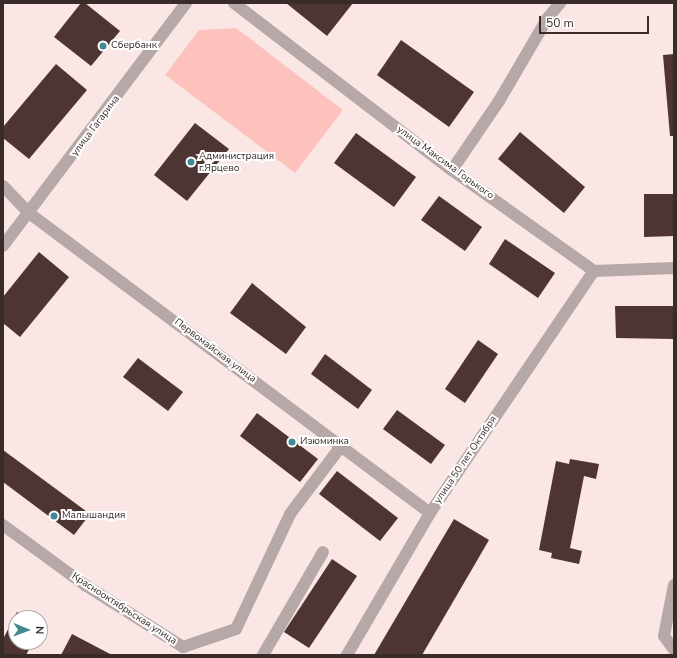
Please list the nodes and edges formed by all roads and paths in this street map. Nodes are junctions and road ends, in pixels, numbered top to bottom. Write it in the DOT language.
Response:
graph roads {
  1 [pos="186,3"];
  2 [pos="234,3"];
  3 [pos="560,3"];
  4 [pos="452,170"];
  5 [pos="3,186"];
  6 [pos="29,213"];
  7 [pos="3,246"];
  8 [pos="674,268"];
  9 [pos="594,271"];
  10 [pos="341,446"];
  11 [pos="430,513"];
  12 [pos="3,525"];
  13 [pos="323,552"];
  14 [pos="674,585"];
  15 [pos="674,650"];
  16 [pos="182,651"];
  17 [pos="263,655"];
  18 [pos="347,655"];
  1 -- 6 [label="street, улица Гагарина"];
  2 -- 4 [label="street, улица Максима Горького"];
  3 -- 4 [label="street"];
  4 -- 9 [label="street, улица Максима Горького"];
  5 -- 6 [label="street, Первомайская улица"];
  6 -- 7 [label="street, улица Гагарина"];
  6 -- 10 [label="street, Первомайская улица"];
  8 -- 9 [label="street"];
  9 -- 11 [label="street, улица 50 лет Октября"];
  10 -- 11 [label="street, Первомайская улица"];
  10 -- 16 [label="street, Краснооктябрьская улица"];
  11 -- 18 [label="street, улица 50 лет Октября"];
  12 -- 16 [label="street, Краснооктябрьская улица"];
  13 -- 17 [label="street"];
  14 -- 15 [label="street"];
}
